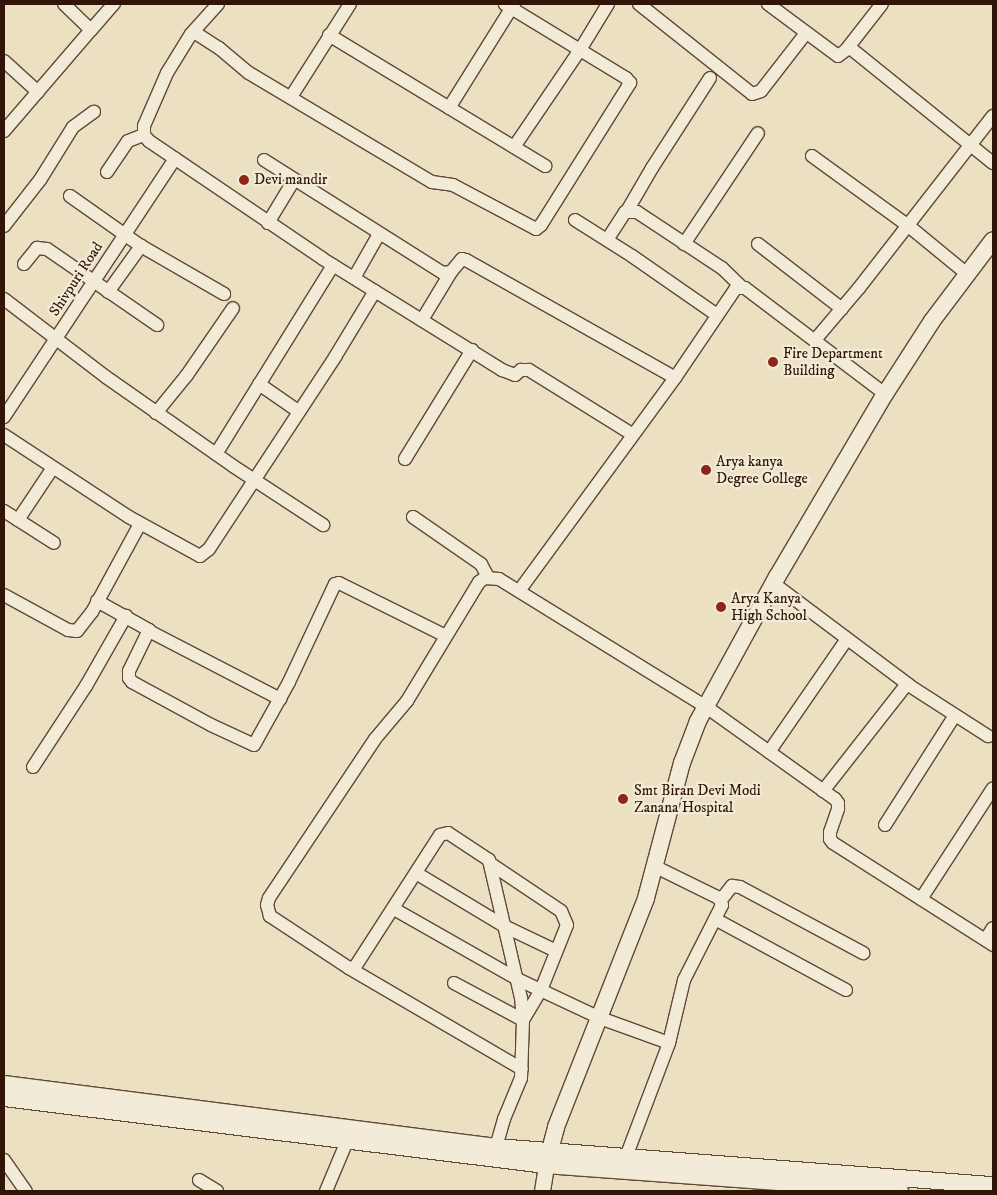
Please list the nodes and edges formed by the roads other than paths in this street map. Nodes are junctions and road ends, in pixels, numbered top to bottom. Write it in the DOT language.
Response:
graph roads {
  1 [pos="64,4"];
  2 [pos="114,4"];
  3 [pos="218,4"];
  4 [pos="350,4"];
  5 [pos="608,4"];
  6 [pos="639,4"];
  7 [pos="768,4"];
  8 [pos="882,4"];
  9 [pos="510,5"];
  10 [pos="91,30"];
  11 [pos="194,32"];
  12 [pos="806,33"];
  13 [pos="329,35"];
  14 [pos="848,47"];
  15 [pos="580,50"];
  16 [pos="4,61"];
  17 [pos="710,78"];
  18 [pos="38,92"];
  19 [pos="291,97"];
  20 [pos="449,108"];
  21 [pos="94,112"];
  22 [pos="993,116"];
  23 [pos="4,131"];
  24 [pos="758,133"];
  25 [pos="144,135"];
  26 [pos="970,145"];
  27 [pos="514,147"];
  28 [pos="812,156"];
  29 [pos="175,159"];
  30 [pos="264,160"];
  31 [pos="993,163"];
  32 [pos="545,166"];
  33 [pos="107,172"];
  34 [pos="294,180"];
  35 [pos="70,196"];
  36 [pos="627,210"];
  37 [pos="575,220"];
  38 [pos="268,223"];
  39 [pos="4,226"];
  40 [pos="908,226"];
  41 [pos="379,234"];
  42 [pos="124,235"];
  43 [pos="607,240"];
  44 [pos="684,244"];
  45 [pos="758,244"];
  46 [pos="992,245"];
  47 [pos="141,246"];
  48 [pos="24,264"];
  49 [pos="333,265"];
  50 [pos="451,272"];
  51 [pos="967,274"];
  52 [pos="354,278"];
  53 [pos="93,282"];
  54 [pos="742,287"];
  55 [pos="375,291"];
  56 [pos="108,292"];
  57 [pos="224,294"];
  58 [pos="4,299"];
  59 [pos="233,308"];
  60 [pos="842,309"];
  61 [pos="717,315"];
  62 [pos="422,320"];
  63 [pos="157,325"];
  64 [pos="56,340"];
  65 [pos="815,340"];
  66 [pos="472,350"];
  67 [pos="675,378"];
  68 [pos="259,384"];
  69 [pos="885,394"];
  70 [pos="298,411"];
  71 [pos="156,413"];
  72 [pos="4,417"];
  73 [pos="632,434"];
  74 [pos="4,435"];
  75 [pos="216,454"];
  76 [pos="405,459"];
  77 [pos="52,469"];
  78 [pos="254,480"];
  79 [pos="4,511"];
  80 [pos="413,517"];
  81 [pos="18,520"];
  82 [pos="140,524"];
  83 [pos="323,525"];
  84 [pos="54,544"];
  85 [pos="488,577"];
  86 [pos="774,583"];
  87 [pos="519,591"];
  88 [pos="4,596"];
  89 [pos="98,601"];
  90 [pos="126,616"];
  91 [pos="149,631"];
  92 [pos="446,636"];
  93 [pos="847,639"];
  94 [pos="907,684"];
  95 [pos="280,699"];
  96 [pos="705,706"];
  97 [pos="955,715"];
  98 [pos="988,736"];
  99 [pos="769,752"];
  100 [pos="33,767"];
  101 [pos="993,788"];
  102 [pos="823,790"];
  103 [pos="885,825"];
  104 [pos="491,864"];
  105 [pos="656,867"];
  106 [pos="416,873"];
  107 [pos="921,899"];
  108 [pos="721,900"];
  109 [pos="394,909"];
  110 [pos="715,919"];
  111 [pos="506,927"];
  112 [pos="993,928"];
  113 [pos="990,942"];
  114 [pos="556,951"];
  115 [pos="863,954"];
  116 [pos="349,968"];
  117 [pos="517,978"];
  118 [pos="454,982"];
  119 [pos="540,990"];
  120 [pos="846,990"];
  121 [pos="600,1018"];
  122 [pos="523,1020"];
  123 [pos="669,1043"];
  124 [pos="522,1069"];
  125 [pos="4,1084"];
  126 [pos="4,1098"];
  127 [pos="350,1135"];
  128 [pos="496,1147"];
  129 [pos="626,1157"];
  130 [pos="548,1158"];
  131 [pos="4,1160"];
  132 [pos="740,1172"];
  133 [pos="199,1180"];
  134 [pos="859,1185"];
  135 [pos="993,1186"];
  136 [pos="26,1191"];
  137 [pos="218,1191"];
  138 [pos="326,1191"];
  139 [pos="542,1191"];
  140 [pos="900,1191"];
  1 -- 10 [label="street"];
  2 -- 10 [label="street"];
  3 -- 11 [label="street"];
  4 -- 13 [label="street"];
  5 -- 15 [label="street"];
  6 -- 12 [label="street"];
  7 -- 12 [label="street"];
  8 -- 14 [label="street"];
  9 -- 15 [label="street"];
  9 -- 20 [label="street"];
  10 -- 18 [label="street"];
  11 -- 19 [label="street"];
  11 -- 25 [label="street"];
  12 -- 14 [label="street"];
  13 -- 19 [label="street"];
  13 -- 20 [label="street"];
  14 -- 26 [label="street"];
  15 -- 19 [label="street"];
  15 -- 27 [label="street"];
  16 -- 18 [label="street"];
  17 -- 36 [label="street"];
  18 -- 23 [label="street"];
  20 -- 27 [label="street"];
  21 -- 39 [label="street"];
  22 -- 26 [label="street"];
  24 -- 44 [label="street"];
  25 -- 29 [label="street"];
  25 -- 33 [label="street"];
  26 -- 31 [label="street"];
  26 -- 40 [label="street"];
  27 -- 32 [label="street"];
  28 -- 40 [label="street"];
  29 -- 38 [label="street"];
  29 -- 42 [label="street, Shivpuri Road"];
  30 -- 34 [label="street"];
  34 -- 38 [label="street"];
  34 -- 41 [label="street"];
  35 -- 42 [label="street"];
  36 -- 43 [label="street"];
  36 -- 44 [label="street"];
  37 -- 43 [label="street"];
  38 -- 49 [label="street"];
  40 -- 51 [label="street"];
  40 -- 60 [label="street"];
  41 -- 50 [label="street"];
  41 -- 52 [label="street"];
  42 -- 47 [label="street"];
  42 -- 53 [label="street, Shivpuri Road"];
  43 -- 61 [label="street"];
  44 -- 54 [label="street"];
  45 -- 60 [label="street"];
  46 -- 51 [label="main road"];
  47 -- 56 [label="street"];
  47 -- 57 [label="street"];
  48 -- 53 [label="street"];
  49 -- 52 [label="street"];
  49 -- 68 [label="street"];
  50 -- 62 [label="street"];
  50 -- 67 [label="street"];
  51 -- 69 [label="main road"];
  52 -- 55 [label="street"];
  53 -- 56 [label="street"];
  53 -- 64 [label="street, Shivpuri Road"];
  54 -- 61 [label="street"];
  54 -- 65 [label="street"];
  55 -- 62 [label="street"];
  55 -- 70 [label="street"];
  56 -- 63 [label="street"];
  58 -- 64 [label="street"];
  59 -- 71 [label="street"];
  60 -- 65 [label="street"];
  61 -- 67 [label="street"];
  62 -- 66 [label="street"];
  64 -- 71 [label="street"];
  64 -- 72 [label="street, Shivpuri Road"];
  65 -- 69 [label="street"];
  66 -- 73 [label="street"];
  66 -- 76 [label="street"];
  67 -- 73 [label="street"];
  68 -- 70 [label="street"];
  68 -- 75 [label="street"];
  69 -- 86 [label="main road"];
  70 -- 78 [label="street"];
  71 -- 75 [label="street"];
  73 -- 87 [label="street"];
  74 -- 77 [label="street"];
  75 -- 78 [label="street"];
  77 -- 81 [label="street"];
  77 -- 82 [label="street"];
  78 -- 82 [label="street"];
  78 -- 83 [label="street"];
  79 -- 81 [label="street"];
  80 -- 85 [label="street"];
  81 -- 84 [label="street"];
  82 -- 89 [label="street"];
  85 -- 87 [label="street"];
  85 -- 92 [label="street"];
  86 -- 93 [label="street"];
  86 -- 96 [label="main road"];
  87 -- 96 [label="street"];
  88 -- 89 [label="street"];
  89 -- 90 [label="street"];
  90 -- 91 [label="street"];
  90 -- 100 [label="street"];
  91 -- 95 [label="street"];
  91 -- 95 [label="street"];
  92 -- 95 [label="street"];
  92 -- 116 [label="street"];
  93 -- 94 [label="street"];
  93 -- 99 [label="street"];
  94 -- 97 [label="street"];
  94 -- 102 [label="street"];
  96 -- 99 [label="street"];
  96 -- 105 [label="main road"];
  97 -- 98 [label="street"];
  97 -- 103 [label="street"];
  99 -- 102 [label="street"];
  101 -- 107 [label="street"];
  102 -- 107 [label="street"];
  104 -- 106 [label="street"];
  104 -- 111 [label="street"];
  104 -- 114 [label="street"];
  105 -- 108 [label="street"];
  105 -- 121 [label="main road"];
  106 -- 109 [label="street"];
  106 -- 111 [label="street"];
  107 -- 113 [label="street"];
  108 -- 110 [label="street"];
  108 -- 115 [label="street"];
  109 -- 116 [label="street"];
  109 -- 117 [label="street"];
  110 -- 120 [label="street"];
  110 -- 123 [label="street"];
  111 -- 114 [label="street"];
  111 -- 117 [label="street"];
  112 -- 113 [label="street"];
  114 -- 119 [label="street"];
  116 -- 124 [label="street"];
  117 -- 119 [label="street"];
  117 -- 122 [label="street"];
  118 -- 122 [label="street"];
  119 -- 121 [label="street"];
  119 -- 122 [label="street"];
  121 -- 123 [label="street"];
  121 -- 130 [label="main road"];
  122 -- 124 [label="street"];
  123 -- 129 [label="street"];
  124 -- 128 [label="street"];
  125 -- 127 [label="main road"];
  126 -- 127 [label="main road"];
  127 -- 128 [label="main road"];
  127 -- 130 [label="main road"];
  127 -- 138 [label="street"];
  128 -- 130 [label="main road"];
  129 -- 130 [label="main road"];
  129 -- 132 [label="main road"];
  130 -- 132 [label="main road"];
  130 -- 139 [label="street"];
  131 -- 136 [label="street"];
  132 -- 134 [label="main road"];
  133 -- 137 [label="street"];
  134 -- 135 [label="main road"];
  134 -- 140 [label="main road"];
}
